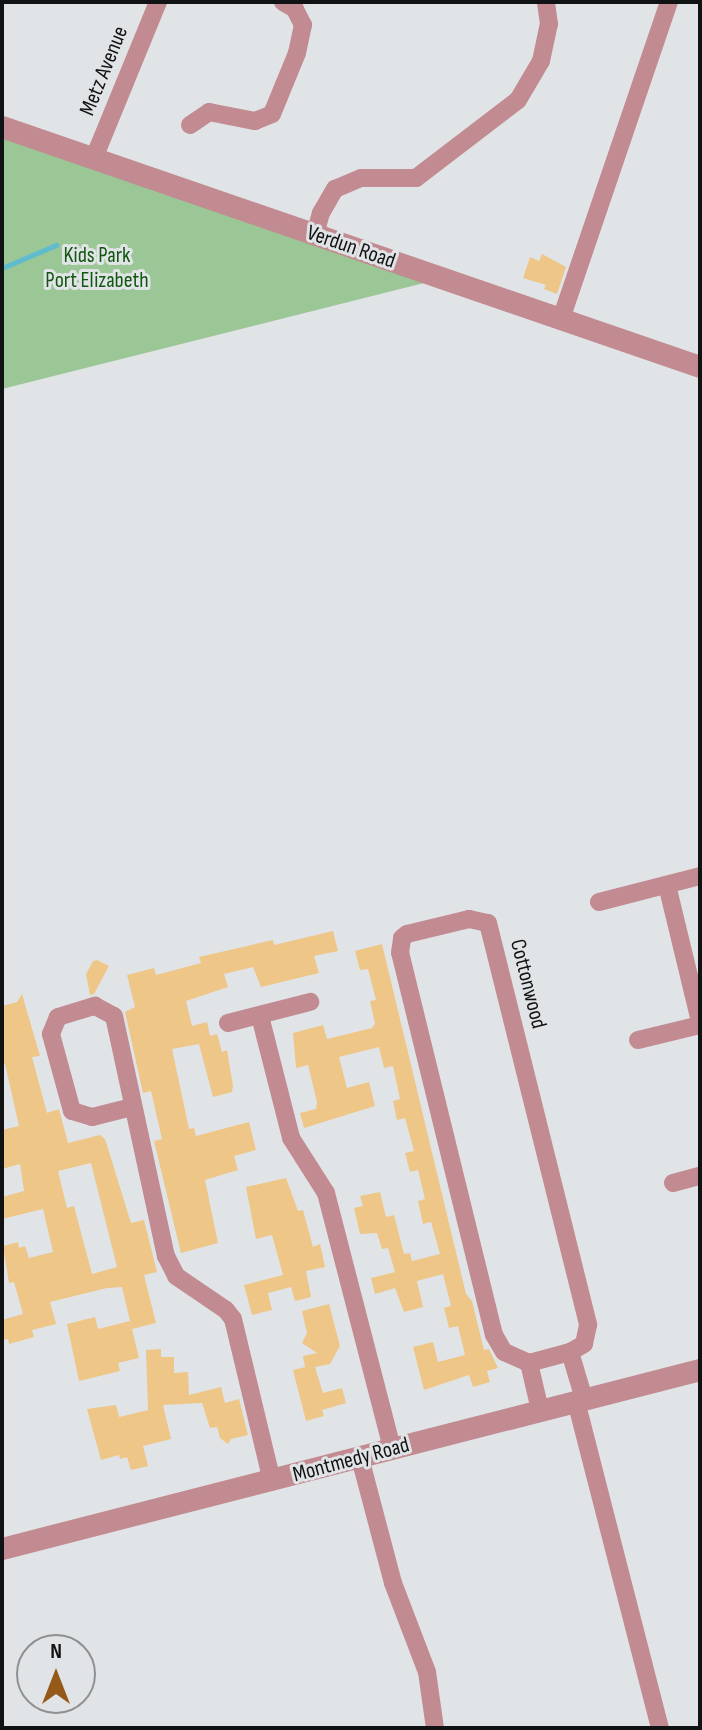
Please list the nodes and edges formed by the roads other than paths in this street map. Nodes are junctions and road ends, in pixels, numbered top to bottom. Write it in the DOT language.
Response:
graph roads {
  1 [pos="158,2"];
  2 [pos="283,2"];
  3 [pos="546,2"];
  4 [pos="669,2"];
  5 [pos="190,125"];
  6 [pos="2,127"];
  7 [pos="94,158"];
  8 [pos="315,235"];
  9 [pos="561,319"];
  10 [pos="700,367"];
  11 [pos="700,876"];
  12 [pos="667,885"];
  13 [pos="599,902"];
  14 [pos="310,1002"];
  15 [pos="260,1016"];
  16 [pos="228,1023"];
  17 [pos="700,1023"];
  18 [pos="638,1040"];
  19 [pos="132,1107"];
  20 [pos="700,1176"];
  21 [pos="673,1183"];
  22 [pos="570,1352"];
  23 [pos="529,1363"];
  24 [pos="700,1370"];
  25 [pos="580,1400"];
  26 [pos="540,1410"];
  27 [pos="392,1449"];
  28 [pos="360,1458"];
  29 [pos="272,1481"];
  30 [pos="2,1549"];
  31 [pos="435,1728"];
  32 [pos="660,1728"];
  1 -- 7 [label="street, Metz Avenue"];
  2 -- 5 [label="street"];
  3 -- 8 [label="street"];
  4 -- 9 [label="street"];
  6 -- 7 [label="street, Verdun Road"];
  7 -- 8 [label="street, Verdun Road"];
  8 -- 9 [label="street, Verdun Road"];
  9 -- 10 [label="street, Verdun Road"];
  11 -- 12 [label="street"];
  12 -- 13 [label="street"];
  12 -- 17 [label="street"];
  14 -- 15 [label="street"];
  15 -- 16 [label="street"];
  15 -- 27 [label="street"];
  17 -- 18 [label="street"];
  19 -- 19 [label="street"];
  19 -- 29 [label="street"];
  20 -- 21 [label="street"];
  22 -- 23 [label="street"];
  22 -- 23 [label="street, Cottonwood"];
  22 -- 25 [label="street"];
  23 -- 26 [label="street"];
  24 -- 25 [label="street, Montmedy Road"];
  25 -- 26 [label="street, Montmedy Road"];
  25 -- 32 [label="street"];
  26 -- 27 [label="street, Montmedy Road"];
  27 -- 28 [label="street, Montmedy Road"];
  28 -- 29 [label="street, Montmedy Road"];
  28 -- 31 [label="street"];
  29 -- 30 [label="street, Montmedy Road"];
}
